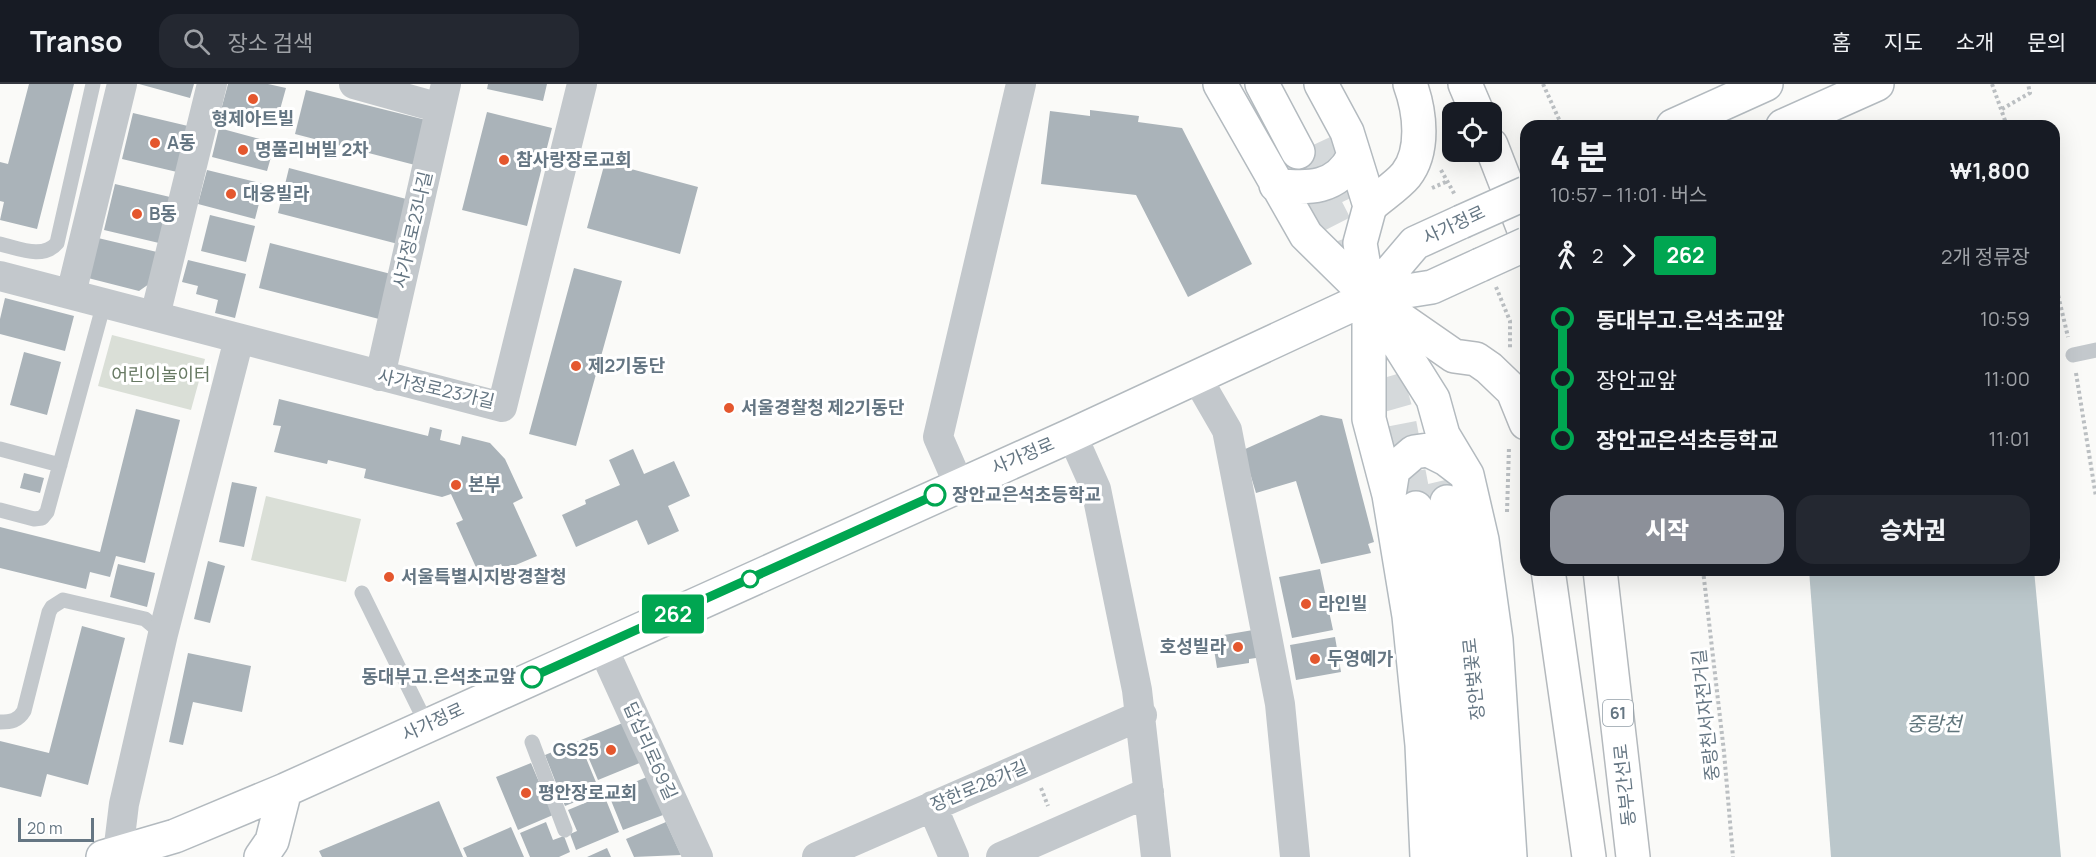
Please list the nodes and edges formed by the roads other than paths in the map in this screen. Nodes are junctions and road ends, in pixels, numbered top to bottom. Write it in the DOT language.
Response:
graph roads {
  1 [pos="212,84"];
  2 [pos="354,84"];
  3 [pos="582,84"];
  4 [pos="1021,84"];
  5 [pos="1220,84"];
  6 [pos="1262,84"];
  7 [pos="1297,84"];
  8 [pos="1321,84"];
  9 [pos="1410,84"];
  10 [pos="1464,84"];
  11 [pos="1766,84"];
  12 [pos="1877,84"];
  13 [pos="106,90"];
  14 [pos="443,96"];
  15 [pos="1472,102"];
  16 [pos="1686,120"];
  17 [pos="1796,120"];
  18 [pos="1326,149"];
  19 [pos="1498,162"];
  20 [pos="1276,185"];
  21 [pos="1520,196"];
  22 [pos="1370,206"];
  23 [pos="1520,220"];
  24 [pos="0,244"];
  25 [pos="1520,247"];
  26 [pos="0,276"];
  27 [pos="71,294"];
  28 [pos="1368,297"];
  29 [pos="104,303"];
  30 [pos="155,316"];
  31 [pos="239,339"];
  32 [pos="2096,350"];
  33 [pos="2073,355"];
  34 [pos="380,376"];
  35 [pos="1197,378"];
  36 [pos="1072,435"];
  37 [pos="1517,435"];
  38 [pos="0,449"];
  39 [pos="60,465"];
  40 [pos="1467,475"];
  41 [pos="959,485"];
  42 [pos="1417,502"];
  43 [pos="0,510"];
  44 [pos="1549,576"];
  45 [pos="1601,576"];
  46 [pos="362,593"];
  47 [pos="163,633"];
  48 [pos="602,646"];
  49 [pos="1142,715"];
  50 [pos="0,722"];
  51 [pos="428,725"];
  52 [pos="531,742"];
  53 [pos="285,790"];
  54 [pos="1149,792"];
  55 [pos="932,806"];
  56 [pos="565,830"];
  57 [pos="271,852"];
  58 [pos="113,856"];
  59 [pos="698,857"];
  60 [pos="817,857"];
  61 [pos="954,857"];
  62 [pos="1000,857"];
  63 [pos="1156,857"];
  64 [pos="1295,857"];
  65 [pos="1427,857"];
  66 [pos="1454,857"];
  67 [pos="1485,857"];
  68 [pos="1510,857"];
  69 [pos="1589,857"];
  70 [pos="1633,857"];
  1 -- 30 [label="street"];
  2 -- 14 [label="street"];
  3 -- 34 [label="street, 사가정로23가길"];
  4 -- 41 [label="street"];
  5 -- 20 [label="main road"];
  6 -- 18 [label="main road"];
  7 -- 18 [label="main road"];
  8 -- 18 [label="main road"];
  9 -- 22 [label="main road"];
  10 -- 15 [label="main road"];
  11 -- 16 [label="main road"];
  12 -- 17 [label="main road"];
  13 -- 24 [label="lane"];
  13 -- 27 [label="street"];
  14 -- 34 [label="street, 사가정로23나길"];
  18 -- 20 [label="main road"];
  18 -- 22 [label="main road"];
  19 -- 23 [label="main road"];
  20 -- 28 [label="main road"];
  21 -- 28 [label="main road, 사가정로, bridge"];
  22 -- 28 [label="main road"];
  25 -- 28 [label="main road, 사가정로, bridge"];
  26 -- 27 [label="street, 사가정로23가길"];
  27 -- 29 [label="street, 사가정로23가길"];
  28 -- 35 [label="main road, 사가정로"];
  28 -- 37 [label="main road"];
  28 -- 40 [label="main road"];
  28 -- 42 [label="main road"];
  29 -- 30 [label="street, 사가정로23가길"];
  29 -- 39 [label="lane"];
  30 -- 31 [label="street, 사가정로23가길"];
  31 -- 34 [label="street, 사가정로23가길"];
  31 -- 47 [label="street, 사가정로"];
  32 -- 33 [label="lane"];
  35 -- 36 [label="main road, 사가정로"];
  35 -- 64 [label="street"];
  36 -- 41 [label="main road, 사가정로"];
  36 -- 49 [label="street, 사가정로"];
  38 -- 39 [label="lane"];
  39 -- 43 [label="lane"];
  40 -- 42 [label="main road"];
  40 -- 68 [label="main road"];
  41 -- 48 [label="main road, 사가정로"];
  42 -- 65 [label="main road"];
  42 -- 66 [label="main road, 장안벚꽃로"];
  42 -- 67 [label="main road, 장안벚꽃로"];
  44 -- 69 [label="main road"];
  45 -- 70 [label="main road, 동부간선로 / 61"];
  46 -- 51 [label="lane"];
  47 -- 50 [label="lane"];
  47 -- 58 [label="street, 사가정로"];
  48 -- 51 [label="main road, 사가정로"];
  48 -- 59 [label="street, 답십리로69길"];
  49 -- 54 [label="street, 사가정로"];
  49 -- 55 [label="street, 장한로28가길"];
  51 -- 53 [label="main road, 사가정로"];
  52 -- 56 [label="lane"];
  53 -- 57 [label="main road"];
  53 -- 58 [label="main road, 사가정로"];
  54 -- 62 [label="street"];
  54 -- 63 [label="street, 사가정로"];
  55 -- 60 [label="street, 장한로28가길"];
  55 -- 61 [label="street"];
}
